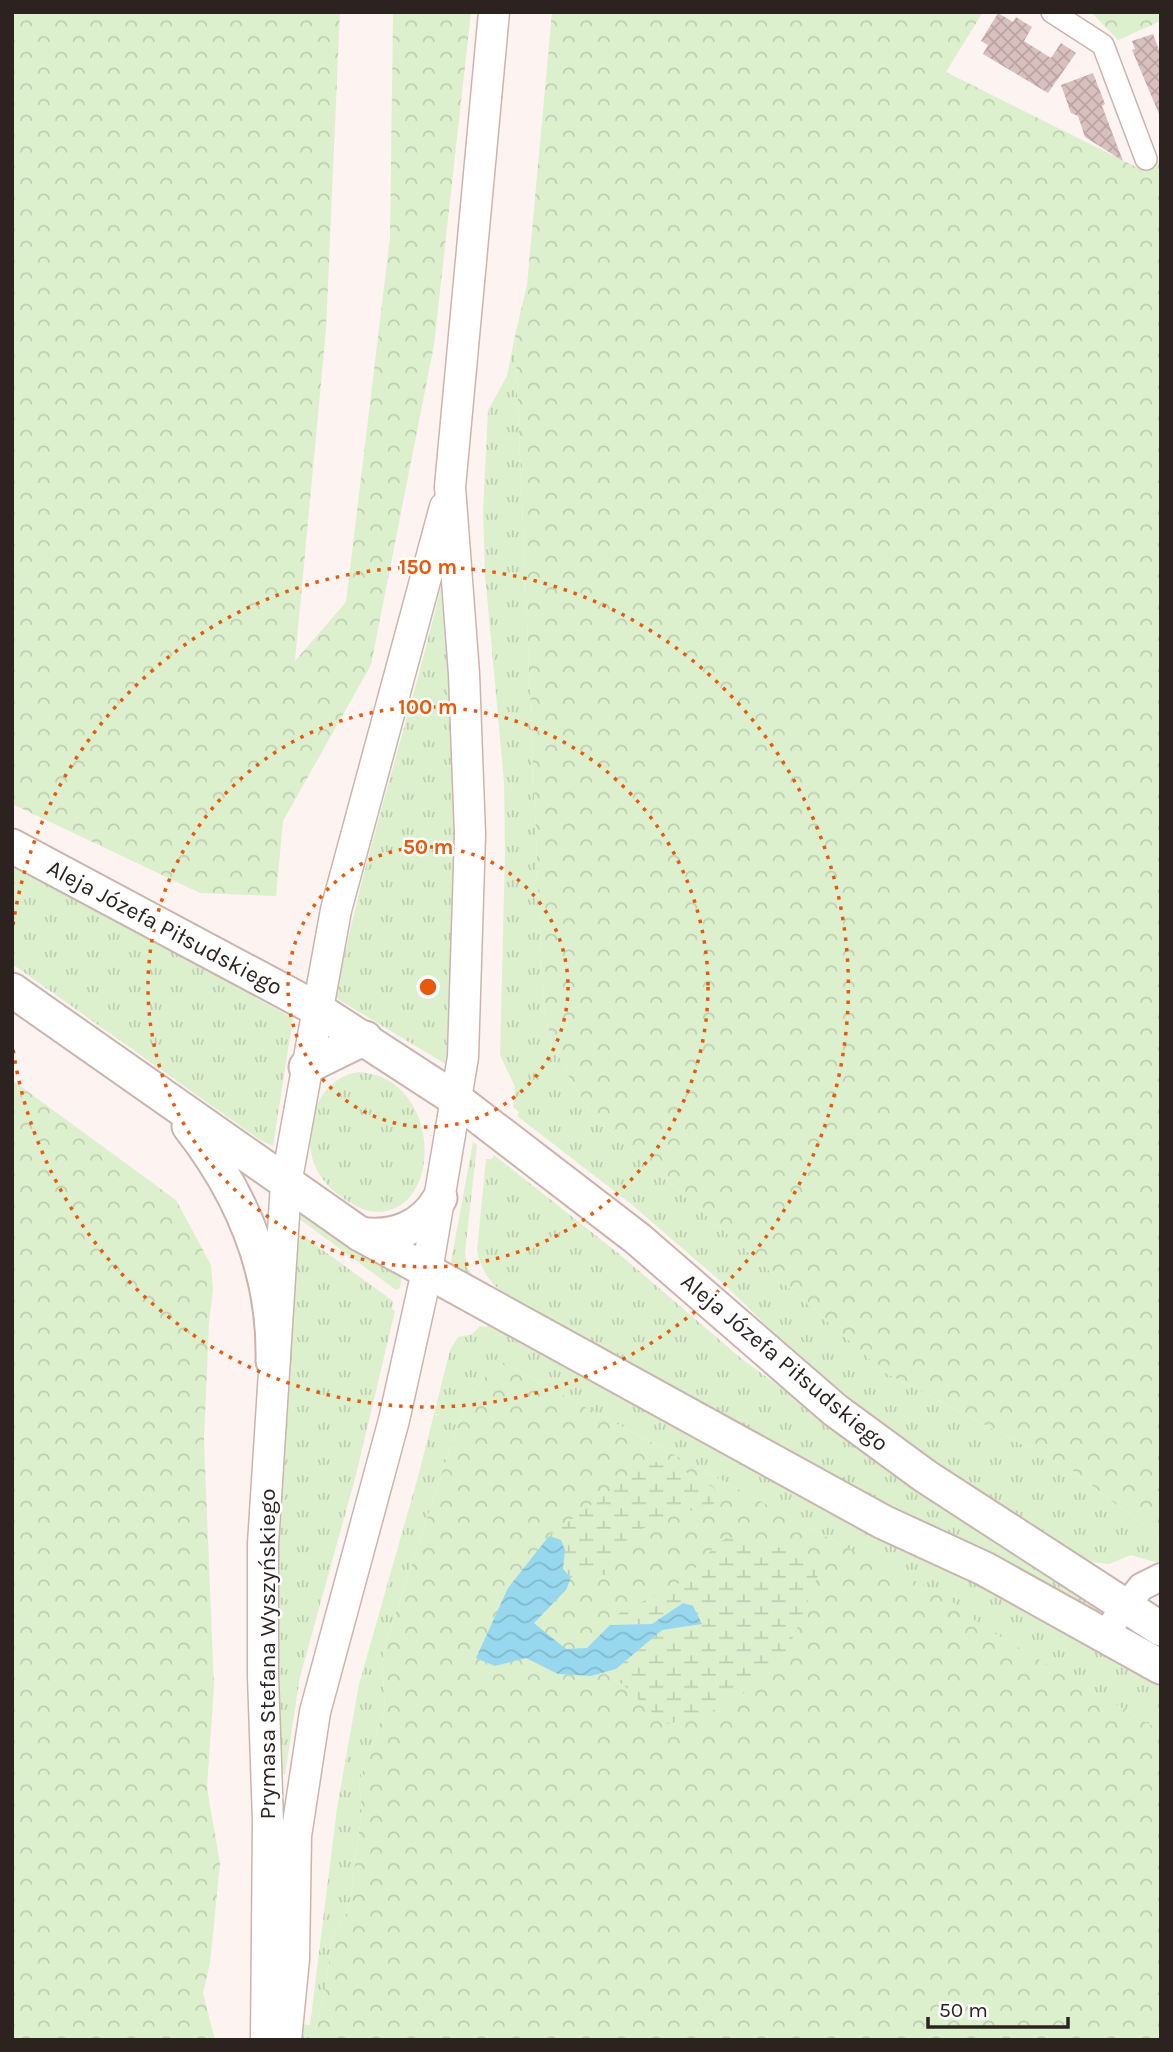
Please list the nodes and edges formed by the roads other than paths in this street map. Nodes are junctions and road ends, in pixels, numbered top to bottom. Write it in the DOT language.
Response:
graph roads {
  1 [pos="494,12"];
  2 [pos="1052,12"];
  3 [pos="1146,159"];
  4 [pos="450,486"];
  5 [pos="12,846"];
  6 [pos="12,990"];
  7 [pos="317,1009"];
  8 [pos="365,1038"];
  9 [pos="306,1067"];
  10 [pos="158,1094"];
  11 [pos="457,1100"];
  12 [pos="286,1184"];
  13 [pos="440,1198"];
  14 [pos="360,1234"];
  15 [pos="427,1271"];
  16 [pos="273,1361"];
  17 [pos="1161,1577"];
  18 [pos="1125,1605"];
  19 [pos="1161,1629"];
  20 [pos="1104,1636"];
  21 [pos="1161,1667"];
  22 [pos="265,2040"];
  23 [pos="286,2040"];
  1 -- 4 [label="main road"];
  2 -- 3 [label="street"];
  4 -- 7 [label="main road"];
  4 -- 11 [label="main road"];
  5 -- 7 [label="main road, Aleja Józefa Piłsudskiego"];
  6 -- 10 [label="main road"];
  7 -- 8 [label="main road, Aleja Józefa Piłsudskiego"];
  7 -- 9 [label="main road"];
  8 -- 9 [label="main road"];
  8 -- 11 [label="main road"];
  9 -- 12 [label="main road"];
  10 -- 12 [label="main road"];
  10 -- 16 [label="main road"];
  11 -- 13 [label="main road"];
  11 -- 18 [label="main road, Aleja Józefa Piłsudskiego"];
  12 -- 14 [label="main road"];
  12 -- 16 [label="main road, Prymasa Stefana Wyszyńskiego"];
  13 -- 14 [label="main road"];
  13 -- 15 [label="main road, Prymasa Stefana Wyszyńskiego"];
  14 -- 15 [label="main road"];
  15 -- 20 [label="main road"];
  15 -- 23 [label="main road, Prymasa Stefana Wyszyńskiego"];
  16 -- 22 [label="main road, Prymasa Stefana Wyszyńskiego"];
  17 -- 18 [label="street"];
  18 -- 19 [label="main road, Aleja Józefa Piłsudskiego"];
  18 -- 20 [label="street"];
  20 -- 21 [label="main road"];
}
